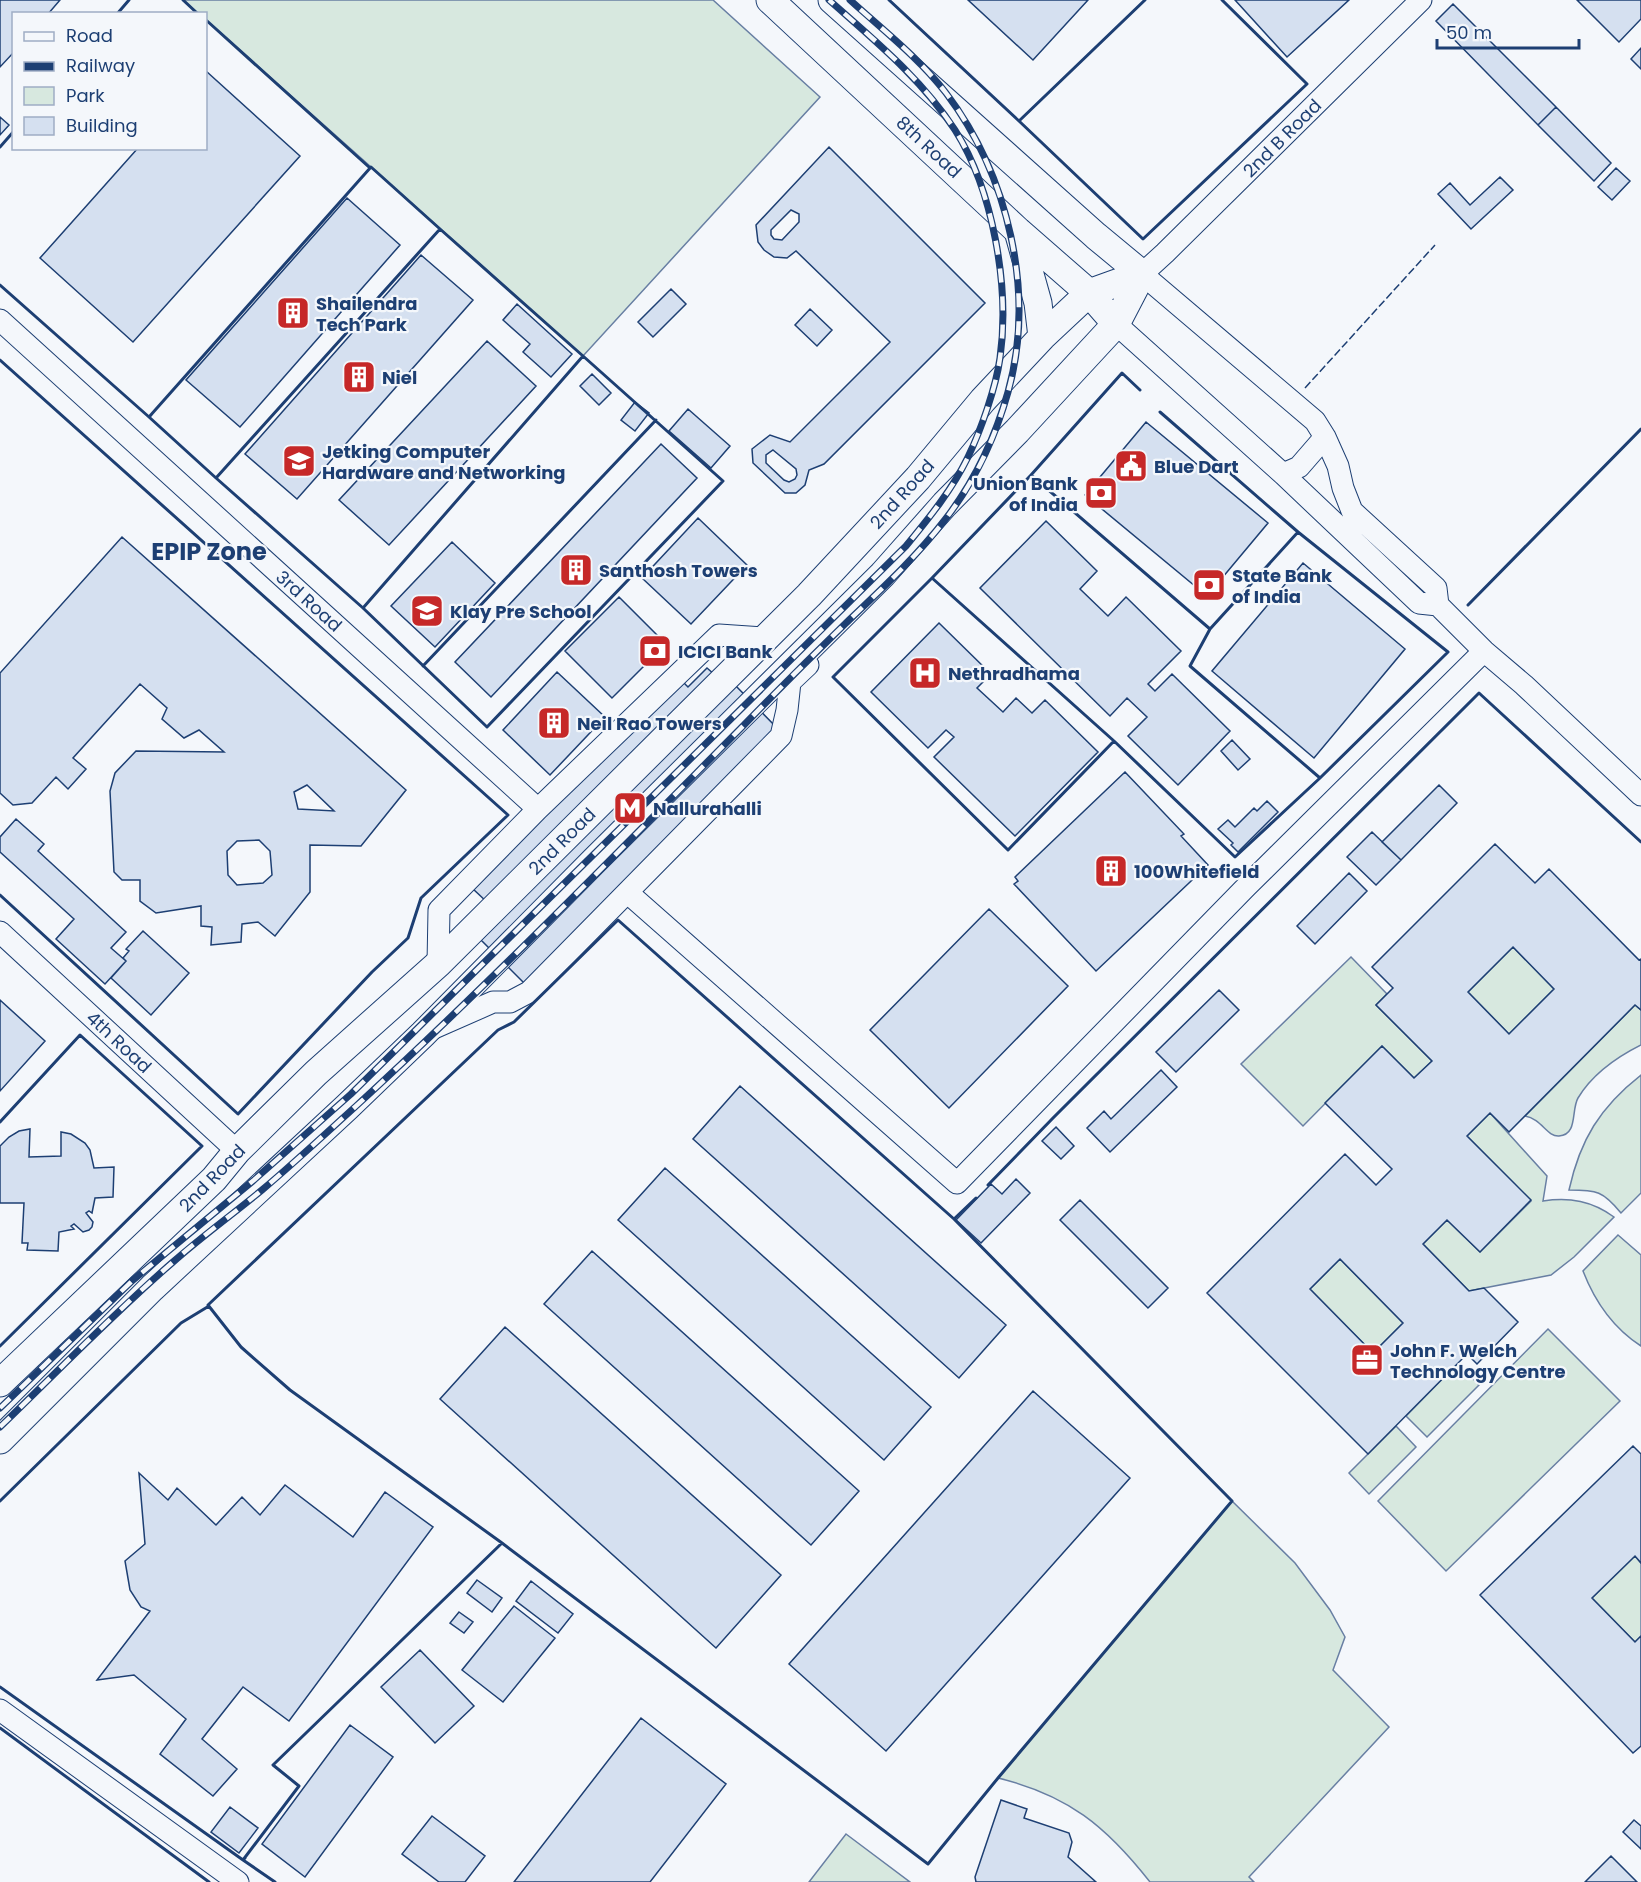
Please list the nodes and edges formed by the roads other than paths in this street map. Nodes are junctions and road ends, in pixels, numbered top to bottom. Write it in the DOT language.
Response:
graph roads {
  1 [pos="770,0"];
  2 [pos="832,0"];
  3 [pos="1421,0"];
  4 [pos="948,104"];
  5 [pos="918,136"];
  6 [pos="1018,231"];
  7 [pos="1142,274"];
  8 [pos="1089,293"];
  9 [pos="0,320"];
  10 [pos="1116,324"];
  11 [pos="1042,338"];
  12 [pos="1325,437"];
  13 [pos="1283,474"];
  14 [pos="1343,488"];
  15 [pos="905,492"];
  16 [pos="1318,508"];
  17 [pos="932,519"];
  18 [pos="883,574"];
  19 [pos="1438,605"];
  20 [pos="764,638"];
  21 [pos="1484,651"];
  22 [pos="1641,795"];
  23 [pos="538,809"];
  24 [pos="628,893"];
  25 [pos="0,932"];
  26 [pos="438,964"];
  27 [pos="423,1034"];
  28 [pos="237,1151"];
  29 [pos="0,1383"];
  30 [pos="0,1440"];
  31 [pos="0,1710"];
  32 [pos="238,1882"];
  1 -- 5 [label="main road, 8th Road"];
  2 -- 4 [label="main road"];
  3 -- 7 [label="street, 2nd B Road"];
  4 -- 5 [label="main road"];
  4 -- 7 [label="main road"];
  5 -- 6 [label="main road, 8th Road"];
  6 -- 8 [label="main road, 8th Road"];
  6 -- 11 [label="main road"];
  7 -- 8 [label="main road, 2nd Road"];
  7 -- 10 [label="main road, 2nd Road"];
  7 -- 12 [label="street"];
  8 -- 10 [label="main road, 8th Road"];
  8 -- 11 [label="main road, 2nd Road"];
  9 -- 23 [label="street, 3rd Road"];
  10 -- 13 [label="street"];
  10 -- 17 [label="main road, 2nd Road"];
  11 -- 15 [label="main road, 2nd Road"];
  12 -- 13 [label="street"];
  12 -- 14 [label="street"];
  13 -- 16 [label="street"];
  14 -- 16 [label="street"];
  14 -- 19 [label="street"];
  15 -- 17 [label="main road"];
  15 -- 20 [label="main road, 2nd Road"];
  16 -- 19 [label="street"];
  17 -- 18 [label="main road, 2nd Road"];
  18 -- 24 [label="street"];
  18 -- 27 [label="main road, 2nd Road"];
  19 -- 21 [label="street"];
  20 -- 23 [label="street"];
  20 -- 26 [label="main road, 2nd Road"];
  21 -- 22 [label="street"];
  21 -- 24 [label="street"];
  23 -- 26 [label="street"];
  24 -- 27 [label="street"];
  25 -- 28 [label="street, 4th Road"];
  26 -- 28 [label="main road, 2nd Road"];
  27 -- 30 [label="main road, 2nd Road"];
  28 -- 29 [label="main road, 2nd Road"];
  31 -- 32 [label="street"];
}
